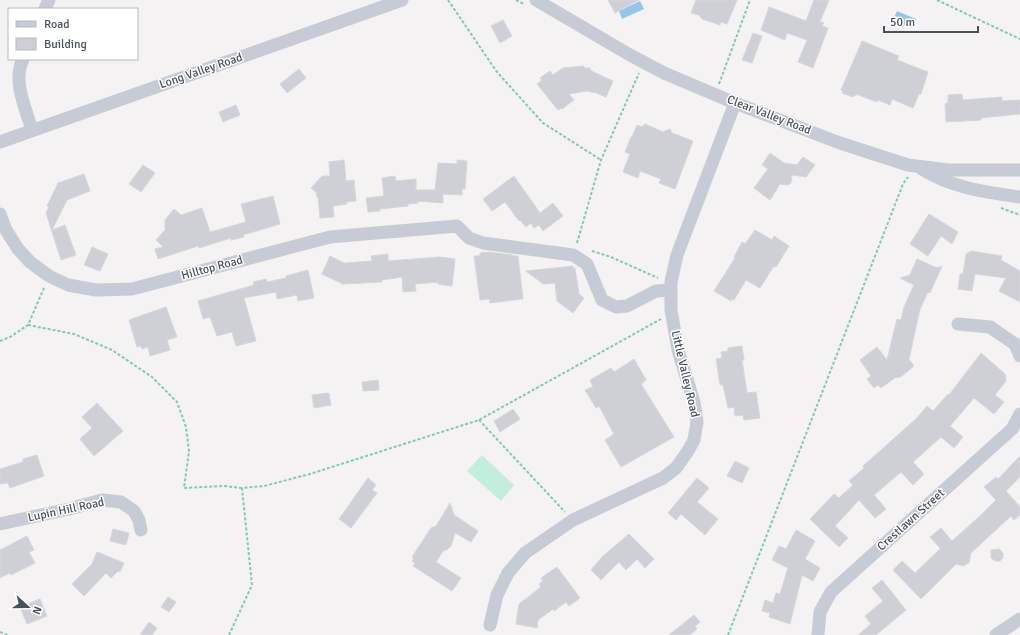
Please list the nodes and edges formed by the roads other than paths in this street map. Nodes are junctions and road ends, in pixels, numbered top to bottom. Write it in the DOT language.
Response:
graph roads {
  1 [pos="402,0"];
  2 [pos="533,4"];
  3 [pos="23,60"];
  4 [pos="735,103"];
  5 [pos="32,130"];
  6 [pos="0,142"];
  7 [pos="915,170"];
  8 [pos="1020,170"];
  9 [pos="1020,197"];
  10 [pos="0,214"];
  11 [pos="670,290"];
  12 [pos="958,324"];
  13 [pos="1020,356"];
  14 [pos="1020,414"];
  15 [pos="0,524"];
  16 [pos="141,530"];
  17 [pos="1020,619"];
  18 [pos="490,625"];
  19 [pos="818,635"];
  20 [pos="996,635"];
  1 -- 5 [label="street, Long Valley Road"];
  2 -- 4 [label="street, Clear Valley Road"];
  3 -- 5 [label="street"];
  4 -- 7 [label="street, Clear Valley Road"];
  4 -- 11 [label="street, Little Valley Road"];
  5 -- 6 [label="street, Long Valley Road"];
  7 -- 8 [label="street, Clear Valley Road"];
  7 -- 9 [label="street"];
  10 -- 11 [label="street, Hilltop Road"];
  11 -- 18 [label="street, Little Valley Road"];
  12 -- 13 [label="street"];
  14 -- 19 [label="street, Crestlawn Street"];
  15 -- 16 [label="street, Lupin Hill Road"];
  17 -- 20 [label="street"];
}
